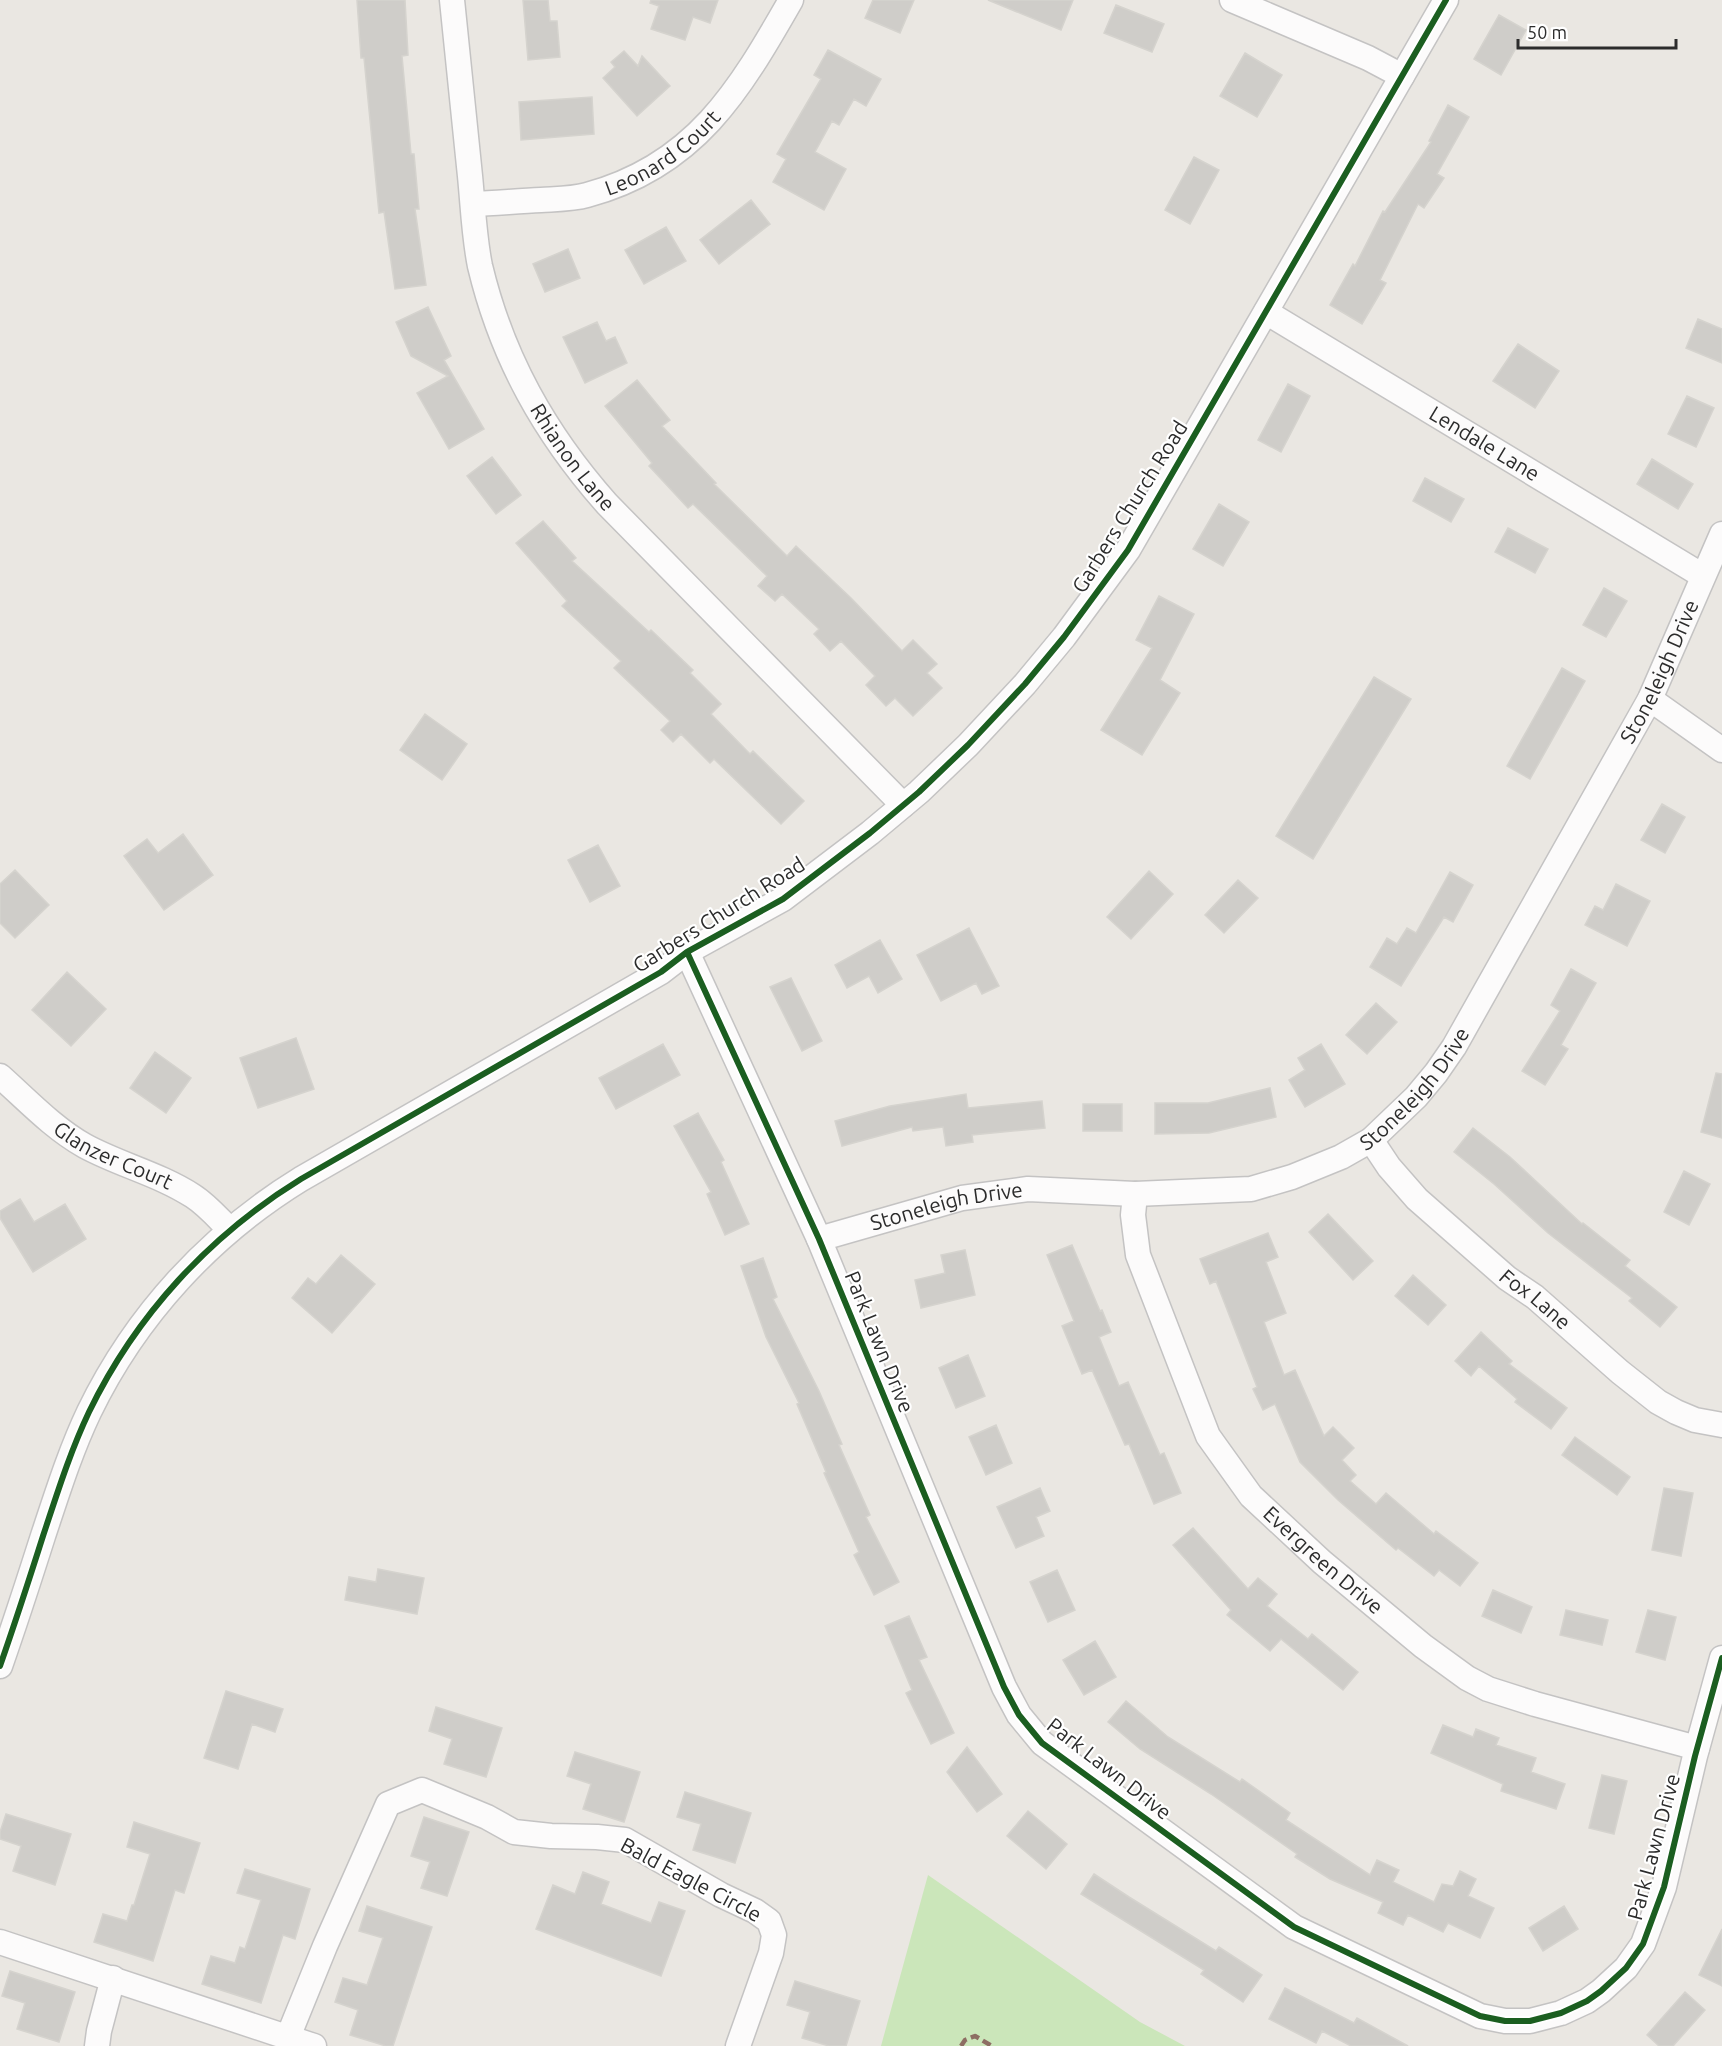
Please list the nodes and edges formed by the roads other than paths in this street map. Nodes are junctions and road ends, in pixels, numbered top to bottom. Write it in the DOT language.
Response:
graph roads {
  1 [pos="452,0"];
  2 [pos="790,0"];
  3 [pos="1232,0"];
  4 [pos="1446,0"];
  5 [pos="1402,76"];
  6 [pos="473,204"];
  7 [pos="1266,312"];
  8 [pos="1722,534"];
  9 [pos="1703,576"];
  10 [pos="1650,699"];
  11 [pos="1722,750"];
  12 [pos="903,805"];
  13 [pos="687,952"];
  14 [pos="0,1076"];
  15 [pos="1371,1140"];
  16 [pos="1135,1194"];
  17 [pos="230,1230"];
  18 [pos="819,1239"];
  19 [pos="1722,1425"];
  20 [pos="1722,1658"];
  21 [pos="0,1666"];
  22 [pos="1697,1748"];
  23 [pos="0,1942"];
  24 [pos="113,1978"];
  25 [pos="288,2037"];
  26 [pos="97,2046"];
  27 [pos="314,2046"];
  28 [pos="738,2046"];
  1 -- 6 [label="street, Rhianon Lane"];
  2 -- 6 [label="street, Leonard Court"];
  3 -- 5 [label="street"];
  4 -- 5 [label="street, Garbers Church Road"];
  5 -- 7 [label="street, Garbers Church Road"];
  6 -- 12 [label="street, Rhianon Lane"];
  7 -- 9 [label="street, Lendale Lane"];
  7 -- 12 [label="street, Garbers Church Road"];
  8 -- 9 [label="street, Stoneleigh Drive"];
  9 -- 10 [label="street, Stoneleigh Drive"];
  10 -- 11 [label="street"];
  10 -- 15 [label="street, Stoneleigh Drive"];
  12 -- 13 [label="street, Garbers Church Road"];
  13 -- 17 [label="street, Garbers Church Road"];
  13 -- 18 [label="street, Park Lawn Drive"];
  14 -- 17 [label="street, Glanzer Court"];
  15 -- 16 [label="street, Stoneleigh Drive"];
  15 -- 19 [label="street, Fox Lane"];
  16 -- 18 [label="street, Stoneleigh Drive"];
  16 -- 22 [label="street, Evergreen Drive"];
  17 -- 21 [label="street, Garbers Church Road"];
  18 -- 22 [label="street, Park Lawn Drive"];
  20 -- 22 [label="street, Park Lawn Drive"];
  23 -- 24 [label="street"];
  24 -- 25 [label="street"];
  24 -- 26 [label="street"];
  25 -- 27 [label="street"];
  25 -- 28 [label="street, Bald Eagle Circle"];
}
